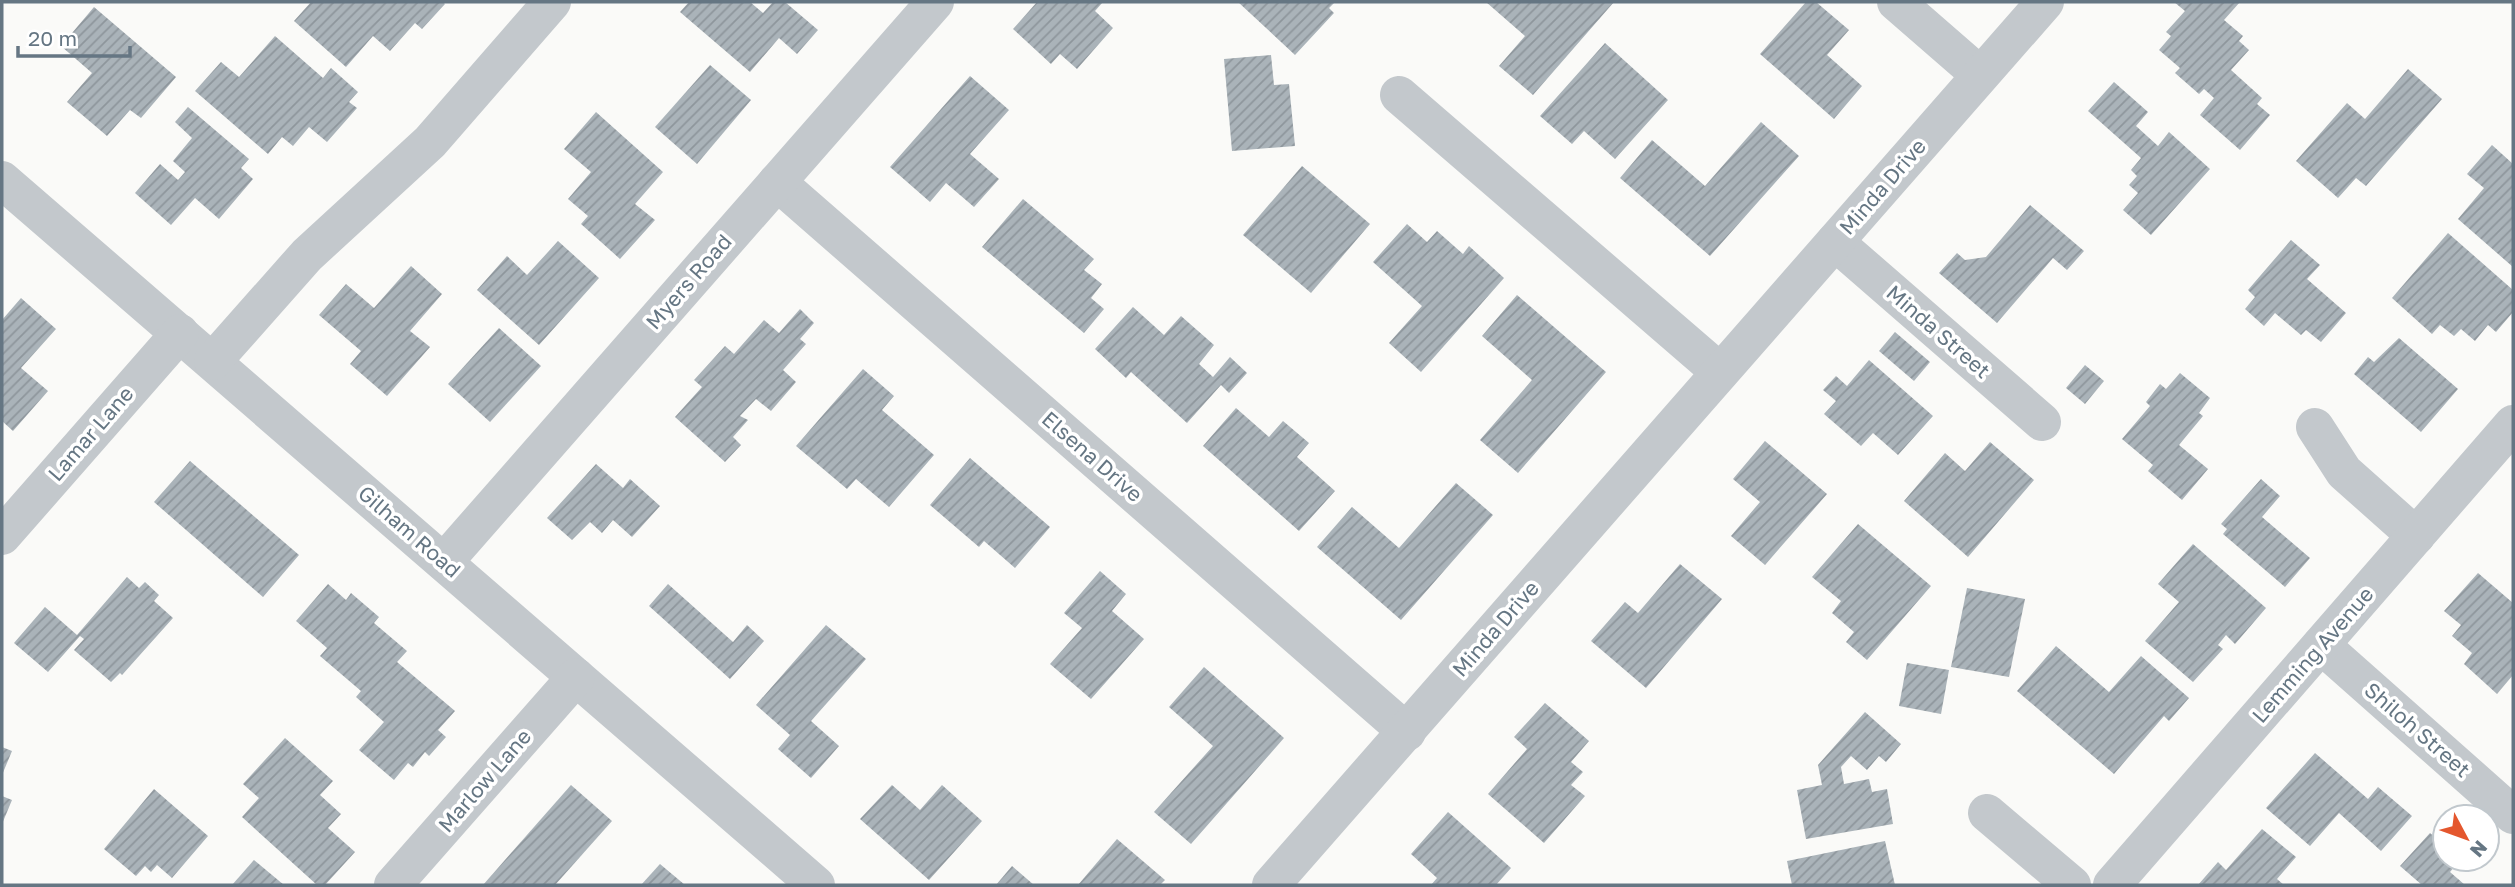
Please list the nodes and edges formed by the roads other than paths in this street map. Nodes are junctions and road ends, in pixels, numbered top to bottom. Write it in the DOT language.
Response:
graph roads {
  1 [pos="552,2"];
  2 [pos="935,2"];
  3 [pos="1896,2"];
  4 [pos="2045,2"];
  5 [pos="1980,75"];
  6 [pos="1399,95"];
  7 [pos="2,180"];
  8 [pos="777,182"];
  9 [pos="1835,242"];
  10 [pos="180,333"];
  11 [pos="213,361"];
  12 [pos="1720,372"];
  13 [pos="2042,422"];
  14 [pos="2513,425"];
  15 [pos="2315,427"];
  16 [pos="2,536"];
  17 [pos="2416,536"];
  18 [pos="443,562"];
  19 [pos="2321,646"];
  20 [pos="576,677"];
  21 [pos="1407,732"];
  22 [pos="1987,813"];
  23 [pos="2513,815"];
  24 [pos="393,885"];
  25 [pos="816,885"];
  26 [pos="1271,885"];
  27 [pos="2072,885"];
  28 [pos="2112,885"];
  1 -- 11 [label="street"];
  2 -- 8 [label="street, Myers Road"];
  3 -- 5 [label="street"];
  4 -- 5 [label="street, Minda Drive"];
  5 -- 9 [label="street, Minda Drive"];
  6 -- 12 [label="street"];
  7 -- 10 [label="street, Gilham Road"];
  8 -- 18 [label="street, Myers Road"];
  8 -- 21 [label="street, Elsena Drive"];
  9 -- 12 [label="street, Minda Drive"];
  9 -- 13 [label="street, Minda Street"];
  10 -- 11 [label="street, Gilham Road"];
  10 -- 16 [label="street, Lamar Lane"];
  11 -- 18 [label="street, Gilham Road"];
  12 -- 21 [label="street, Minda Drive"];
  14 -- 17 [label="street, Lemming Avenue"];
  15 -- 17 [label="street"];
  17 -- 19 [label="street, Lemming Avenue"];
  18 -- 20 [label="street, Gilham Road"];
  19 -- 23 [label="street, Shiloh Street"];
  19 -- 28 [label="street, Lemming Avenue"];
  20 -- 24 [label="street, Marlow Lane"];
  20 -- 25 [label="street, Gilham Road"];
  21 -- 26 [label="street, Minda Drive"];
  22 -- 27 [label="street"];
}
